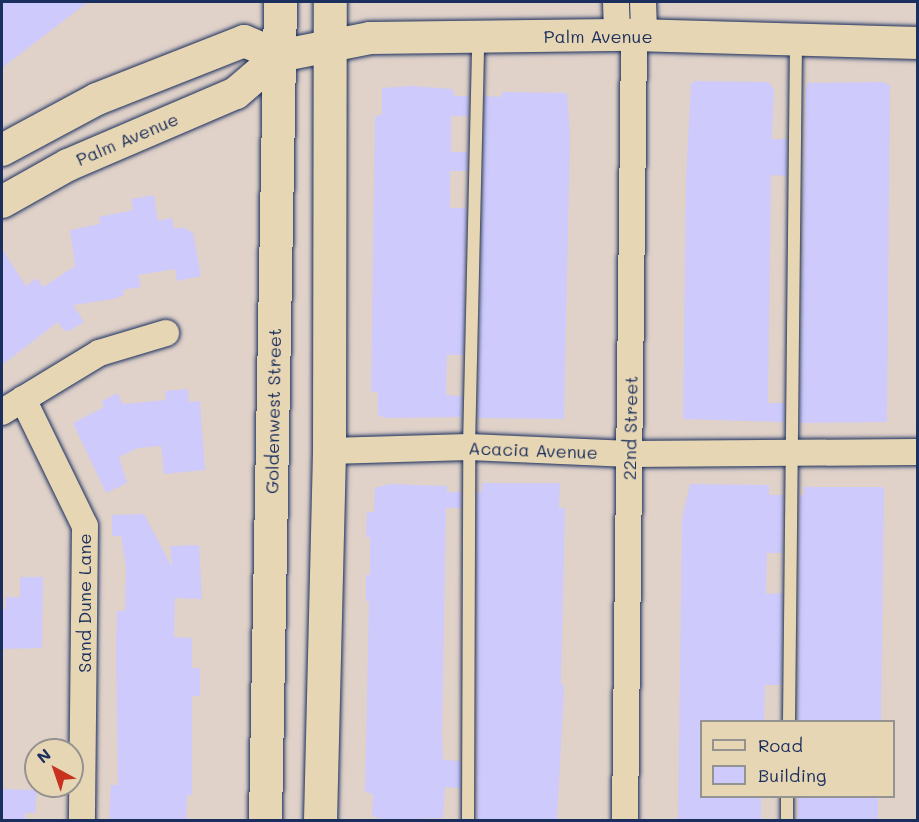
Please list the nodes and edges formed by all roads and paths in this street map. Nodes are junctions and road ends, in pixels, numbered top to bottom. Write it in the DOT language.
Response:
graph roads {
  1 [pos="280,2"];
  2 [pos="330,2"];
  3 [pos="616,2"];
  4 [pos="643,2"];
  5 [pos="632,35"];
  6 [pos="478,38"];
  7 [pos="796,42"];
  8 [pos="918,43"];
  9 [pos="330,48"];
  10 [pos="279,56"];
  11 [pos="2,150"];
  12 [pos="2,202"];
  13 [pos="166,333"];
  14 [pos="23,399"];
  15 [pos="2,412"];
  16 [pos="469,447"];
  17 [pos="329,451"];
  18 [pos="918,452"];
  19 [pos="794,453"];
  20 [pos="630,454"];
  21 [pos="789,720"];
  22 [pos="787,798"];
  23 [pos="82,820"];
  24 [pos="265,820"];
  25 [pos="320,820"];
  26 [pos="468,820"];
  27 [pos="625,820"];
  28 [pos="787,820"];
  1 -- 10 [label="main road, Goldenwest Street"];
  2 -- 9 [label="main road"];
  3 -- 5 [label="street"];
  4 -- 5 [label="street"];
  5 -- 6 [label="street, Palm Avenue"];
  5 -- 7 [label="street, Palm Avenue"];
  5 -- 20 [label="street, 22nd Street"];
  6 -- 9 [label="street, Palm Avenue"];
  6 -- 16 [label="lane"];
  7 -- 8 [label="street, Palm Avenue"];
  7 -- 19 [label="lane"];
  9 -- 10 [label="street, Palm Avenue"];
  9 -- 17 [label="main road"];
  10 -- 11 [label="street"];
  10 -- 12 [label="street, Palm Avenue"];
  10 -- 24 [label="main road, Goldenwest Street"];
  13 -- 14 [label="street"];
  14 -- 15 [label="street"];
  14 -- 23 [label="street, Sand Dune Lane"];
  16 -- 17 [label="street, Acacia Avenue"];
  16 -- 20 [label="street, Acacia Avenue"];
  16 -- 26 [label="lane"];
  17 -- 25 [label="main road"];
  18 -- 19 [label="street, Acacia Avenue"];
  19 -- 20 [label="street, Acacia Avenue"];
  19 -- 21 [label="lane"];
  20 -- 27 [label="street, 22nd Street"];
  22 -- 28 [label="lane"];
}
